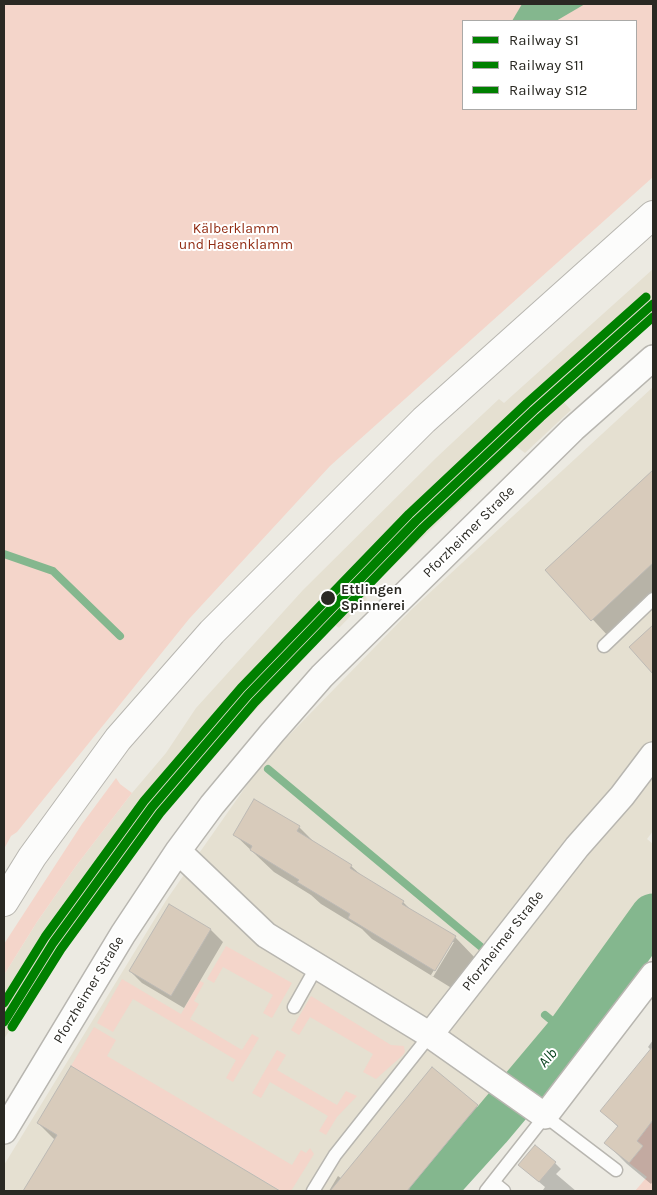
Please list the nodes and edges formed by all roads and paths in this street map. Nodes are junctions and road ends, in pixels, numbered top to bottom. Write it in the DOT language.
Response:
graph roads {
  1 [pos="653,214"];
  2 [pos="653,358"];
  3 [pos="653,599"];
  4 [pos="604,646"];
  5 [pos="653,755"];
  6 [pos="178,851"];
  7 [pos="4,902"];
  8 [pos="317,966"];
  9 [pos="653,974"];
  10 [pos="294,1007"];
  11 [pos="430,1035"];
  12 [pos="537,1110"];
  13 [pos="4,1131"];
  14 [pos="616,1170"];
  15 [pos="489,1187"];
  16 [pos="313,1191"];
  17 [pos="504,1191"];
  1 -- 7 [label="main road"];
  2 -- 6 [label="street, Pforzheimer Straße"];
  3 -- 4 [label="lane"];
  5 -- 11 [label="street, Pforzheimer Straße"];
  6 -- 8 [label="street"];
  6 -- 13 [label="street, Pforzheimer Straße"];
  8 -- 10 [label="lane"];
  8 -- 11 [label="street"];
  9 -- 12 [label="street"];
  11 -- 12 [label="street"];
  11 -- 16 [label="lane"];
  12 -- 14 [label="lane"];
  12 -- 15 [label="lane"];
  15 -- 17 [label="lane"];
}
